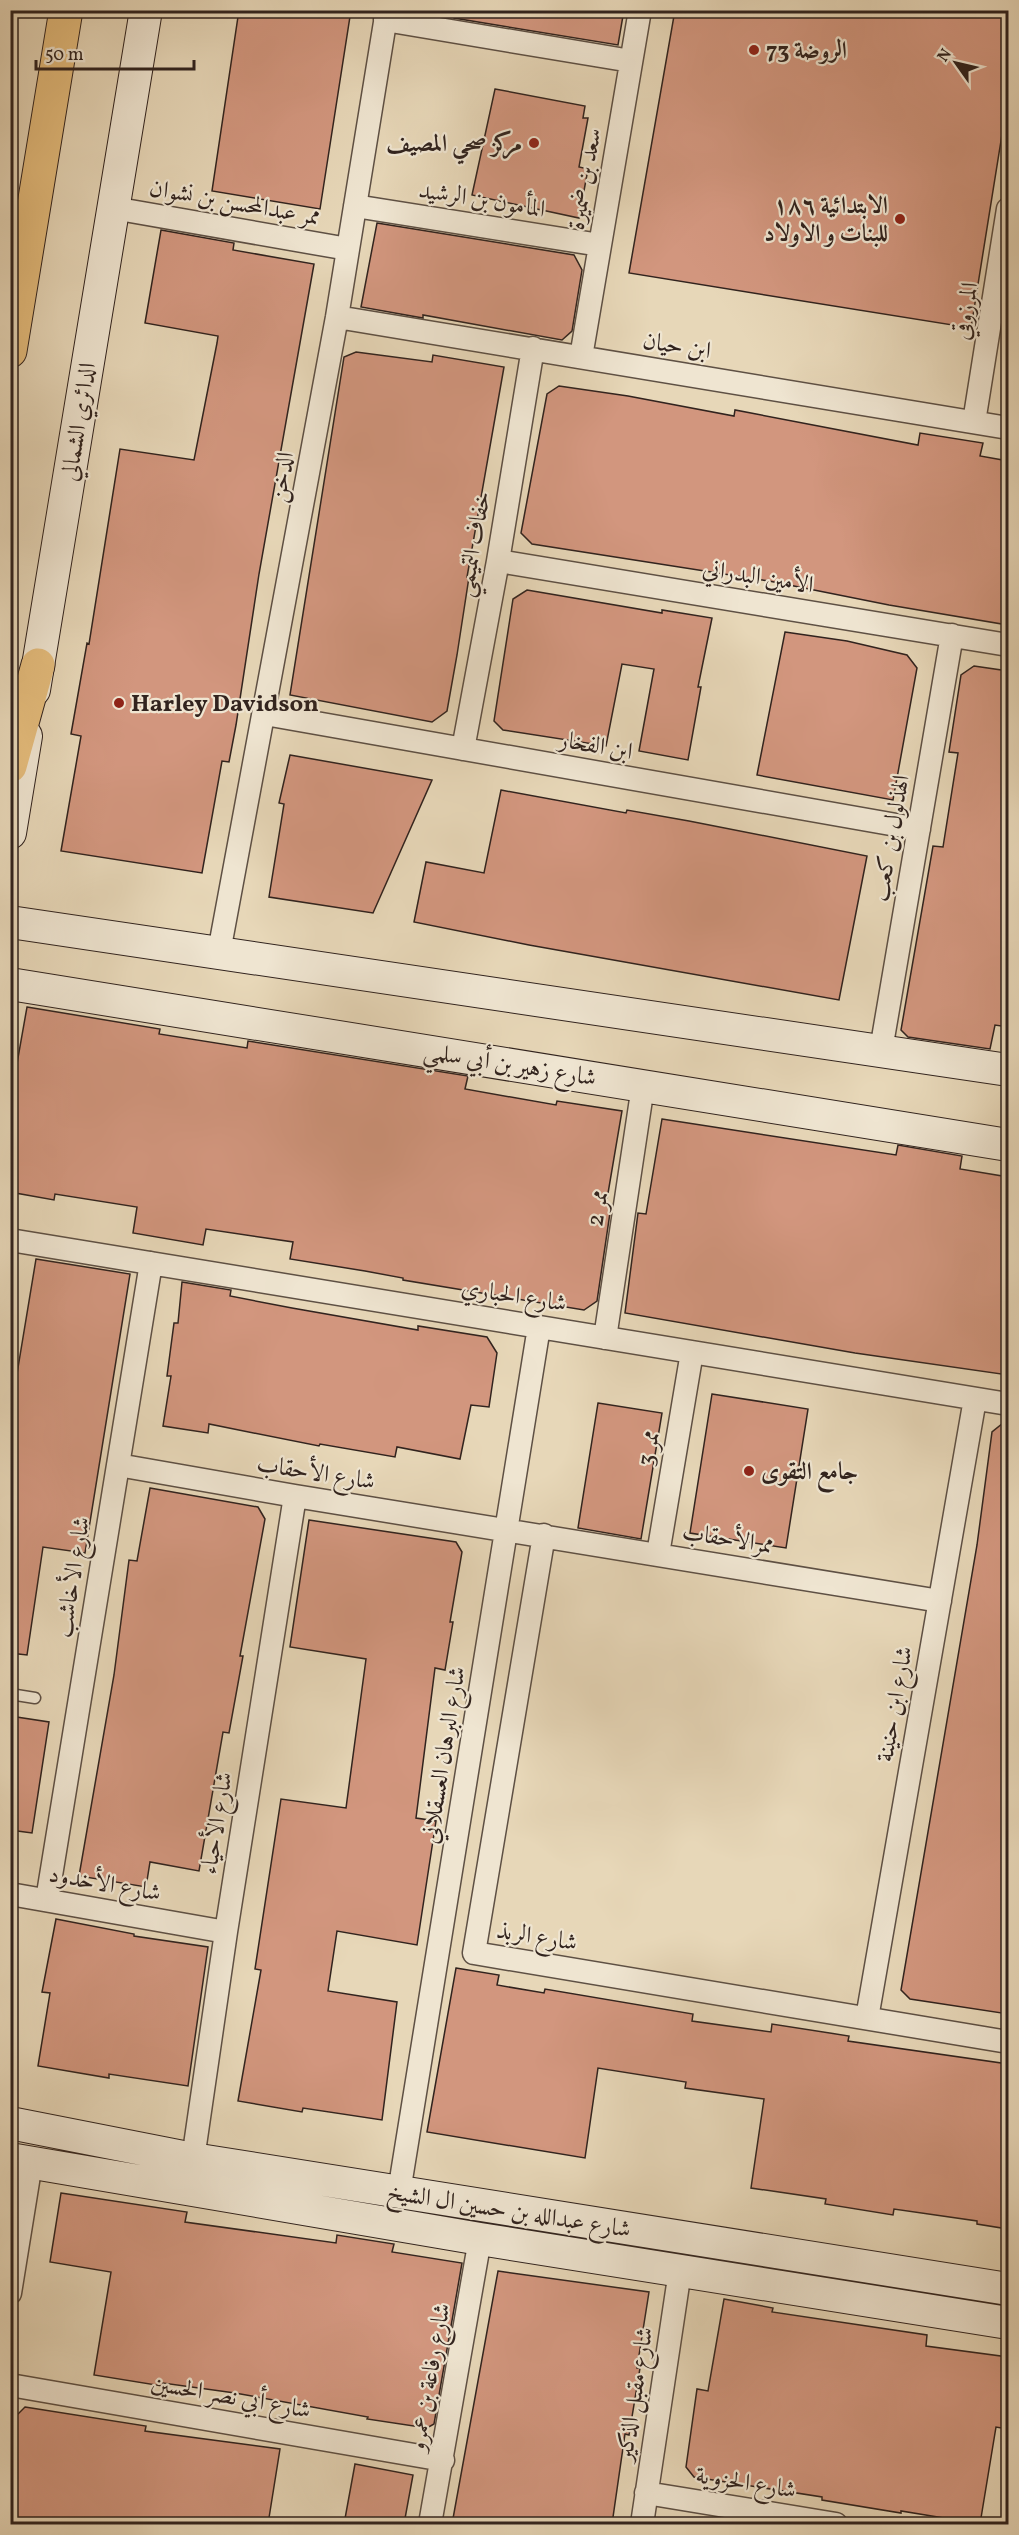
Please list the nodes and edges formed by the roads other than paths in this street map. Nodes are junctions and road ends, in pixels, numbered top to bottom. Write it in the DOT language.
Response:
graph roads {
  1 [pos="66,10"];
  2 [pos="146,10"];
  3 [pos="640,10"];
  4 [pos="386,15"];
  5 [pos="631,61"];
  6 [pos="355,206"];
  7 [pos="113,208"];
  8 [pos="1008,209"];
  9 [pos="600,245"];
  10 [pos="348,249"];
  11 [pos="337,317"];
  12 [pos="533,348"];
  13 [pos="10,351"];
  14 [pos="581,357"];
  15 [pos="974,422"];
  16 [pos="1008,428"];
  17 [pos="498,561"];
  18 [pos="952,635"];
  19 [pos="1008,645"];
  20 [pos="38,665"];
  21 [pos="265,714"];
  22 [pos="463,749"];
  23 [pos="10,766"];
  24 [pos="919,829"];
  25 [pos="10,833"];
  26 [pos="10,922"];
  27 [pos="219,952"];
  28 [pos="10,984"];
  29 [pos="881,1050"];
  30 [pos="1008,1070"];
  31 [pos="643,1086"];
  32 [pos="1008,1145"];
  33 [pos="10,1240"];
  34 [pos="151,1263"];
  35 [pos="538,1327"];
  36 [pos="605,1338"];
  37 [pos="692,1352"];
  38 [pos="975,1398"];
  39 [pos="1008,1404"];
  40 [pos="118,1465"];
  41 [pos="295,1496"];
  42 [pos="507,1529"];
  43 [pos="544,1535"];
  44 [pos="658,1554"];
  45 [pos="940,1601"];
  46 [pos="10,1694"];
  47 [pos="35,1698"];
  48 [pos="10,1894"];
  49 [pos="47,1900"];
  50 [pos="226,1932"];
  51 [pos="867,2018"];
  52 [pos="1008,2042"];
  53 [pos="10,2123"];
  54 [pos="193,2159"];
  55 [pos="21,2161"];
  56 [pos="399,2192"];
  57 [pos="480,2239"];
  58 [pos="680,2271"];
  59 [pos="1008,2289"];
  60 [pos="10,2293"];
  61 [pos="1008,2324"];
  62 [pos="10,2385"];
  63 [pos="443,2460"];
  64 [pos="646,2493"];
  65 [pos="430,2524"];
  66 [pos="642,2524"];
  67 [pos="836,2524"];
  1 -- 13 [label="highway"];
  2 -- 7 [label="street, الدائري الشمالي"];
  3 -- 5 [label="street, سعد بن ضميرة"];
  4 -- 5 [label="street"];
  4 -- 6 [label="street, الدخن"];
  5 -- 9 [label="street, سعد بن ضميرة"];
  6 -- 9 [label="street, المأمون بن الرشيد"];
  6 -- 10 [label="street, الدخن"];
  7 -- 10 [label="street, ممر عبدالمحسن بن نشوان"];
  7 -- 20 [label="street, الدائري الشمالي"];
  8 -- 15 [label="street, المرزوقي"];
  9 -- 14 [label="street, سعد بن ضميرة"];
  10 -- 11 [label="street, الدخن"];
  11 -- 12 [label="street, ابن حيان"];
  11 -- 21 [label="street, الدخن"];
  12 -- 14 [label="street, ابن حيان"];
  12 -- 17 [label="street, خفاف التميمي"];
  14 -- 15 [label="street, ابن حيان"];
  15 -- 16 [label="street, ابن حيان"];
  17 -- 18 [label="street, الأمين البدراني"];
  17 -- 22 [label="street, خفاف التميمي"];
  18 -- 19 [label="street, الأمين البدراني"];
  18 -- 24 [label="street, الهذلول بن كعب"];
  20 -- 23 [label="highway"];
  20 -- 25 [label="street, الدائري الشمالي"];
  21 -- 22 [label="street, ابن الفخار"];
  21 -- 27 [label="street, الدخن"];
  22 -- 24 [label="street, ابن الفخار"];
  24 -- 29 [label="street, الهذلول بن كعب"];
  26 -- 27 [label="street"];
  27 -- 29 [label="street"];
  28 -- 31 [label="street, شارع زهير بن أبي سلمي"];
  29 -- 30 [label="street"];
  31 -- 32 [label="street, شارع زهير بن أبي سلمي"];
  31 -- 36 [label="street, ممر 2"];
  33 -- 34 [label="street, شارع الحباري"];
  34 -- 35 [label="street, شارع الحباري"];
  34 -- 40 [label="street, شارع الأخاشب"];
  35 -- 36 [label="street, شارع الحباري"];
  35 -- 42 [label="street, شارع البرهان العسقلاني"];
  36 -- 37 [label="street, شارع الحباري"];
  37 -- 38 [label="street, شارع الحباري"];
  37 -- 44 [label="street, ممر 3"];
  38 -- 39 [label="street, شارع الحباري"];
  38 -- 45 [label="street, شارع ابن حنينة"];
  40 -- 41 [label="street, شارع الأحقاب"];
  40 -- 49 [label="street, شارع الأخاشب"];
  41 -- 42 [label="street, شارع الأحقاب"];
  41 -- 50 [label="street, شارع الأحياء"];
  42 -- 43 [label="street, ممرالأحقاب"];
  42 -- 56 [label="street, شارع البرهان العسقلاني"];
  43 -- 44 [label="street, ممرالأحقاب"];
  43 -- 51 [label="street, شارع الربذ"];
  44 -- 45 [label="street, ممرالأحقاب"];
  45 -- 51 [label="street, شارع ابن حنينة"];
  46 -- 47 [label="lane"];
  48 -- 49 [label="street, شارع الأخدود"];
  49 -- 50 [label="street, شارع الأخدود"];
  50 -- 54 [label="street, شارع الأحياء"];
  51 -- 52 [label="street, شارع الربذ"];
  53 -- 54 [label="street, شارع عبدالله بن حسين ال الشيخ"];
  54 -- 56 [label="street, شارع عبدالله بن حسين ال الشيخ"];
  55 -- 57 [label="street, شارع عبدالله بن حسين ال الشيخ"];
  55 -- 60 [label="street"];
  56 -- 59 [label="street, شارع عبدالله بن حسين ال الشيخ"];
  57 -- 58 [label="street, شارع عبدالله بن حسين ال الشيخ"];
  57 -- 63 [label="street, شارع رفاعة بن عمرو"];
  58 -- 61 [label="street, شارع عبدالله بن حسين ال الشيخ"];
  58 -- 64 [label="street, شارع مقبل الذكير"];
  62 -- 63 [label="street, شارع أبي نصر الحسين"];
  63 -- 65 [label="street, شارع رفاعة بن عمرو"];
  64 -- 66 [label="street, شارع مقبل الذكير"];
  64 -- 67 [label="street, شارع الحزوية"];
}
